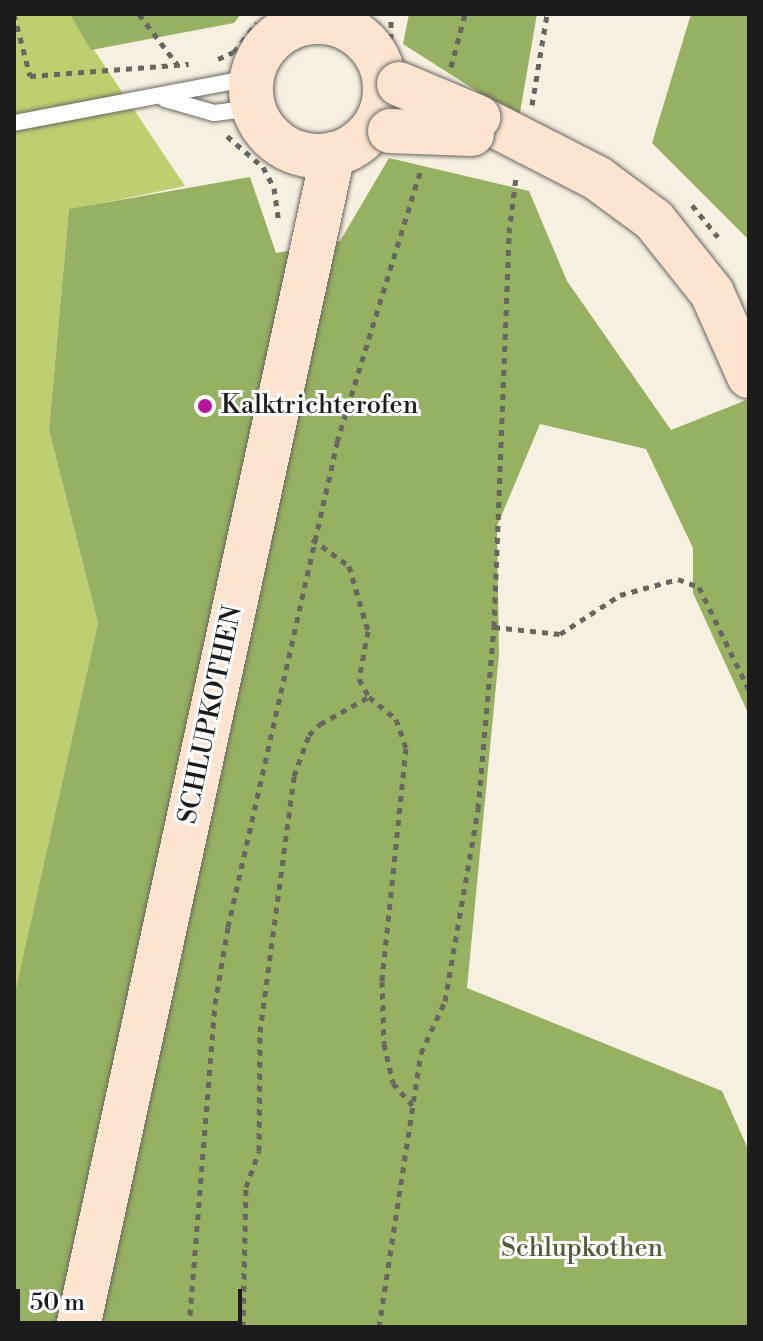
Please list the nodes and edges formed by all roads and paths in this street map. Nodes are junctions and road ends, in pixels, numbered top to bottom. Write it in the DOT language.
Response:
graph roads {
  1 [pos="14,14"];
  2 [pos="139,14"];
  3 [pos="465,14"];
  4 [pos="547,14"];
  5 [pos="296,20"];
  6 [pos="384,48"];
  7 [pos="455,54"];
  8 [pos="210,62"];
  9 [pos="199,63"];
  10 [pos="178,65"];
  11 [pos="252,93"];
  12 [pos="164,99"];
  13 [pos="14,123"];
  14 [pos="475,126"];
  15 [pos="526,126"];
  16 [pos="347,142"];
  17 [pos="423,163"];
  18 [pos="749,376"];
  19 [pos="312,539"];
  20 [pos="494,627"];
  21 [pos="749,690"];
  22 [pos="369,697"];
  23 [pos="413,1106"];
  24 [pos="78,1327"];
  25 [pos="189,1327"];
  26 [pos="243,1327"];
  27 [pos="379,1327"];
  1 -- 10 [label="path"];
  2 -- 10 [label="path"];
  3 -- 7 [label="path"];
  4 -- 15 [label="path"];
  5 -- 6 [label="main road"];
  5 -- 8 [label="path"];
  5 -- 11 [label="main road"];
  6 -- 14 [label="main road, bridge"];
  6 -- 16 [label="main road"];
  9 -- 10 [label="path"];
  11 -- 12 [label="lane"];
  11 -- 12 [label="lane"];
  11 -- 16 [label="main road"];
  12 -- 13 [label="lane"];
  14 -- 15 [label="main road"];
  14 -- 16 [label="main road, bridge"];
  15 -- 18 [label="main road"];
  15 -- 20 [label="path"];
  16 -- 24 [label="main road, SCHLUPKOTHEN"];
  17 -- 19 [label="path"];
  19 -- 22 [label="path"];
  19 -- 25 [label="path"];
  20 -- 21 [label="path"];
  20 -- 23 [label="path"];
  22 -- 23 [label="path"];
  22 -- 26 [label="path"];
  23 -- 27 [label="path"];
}
